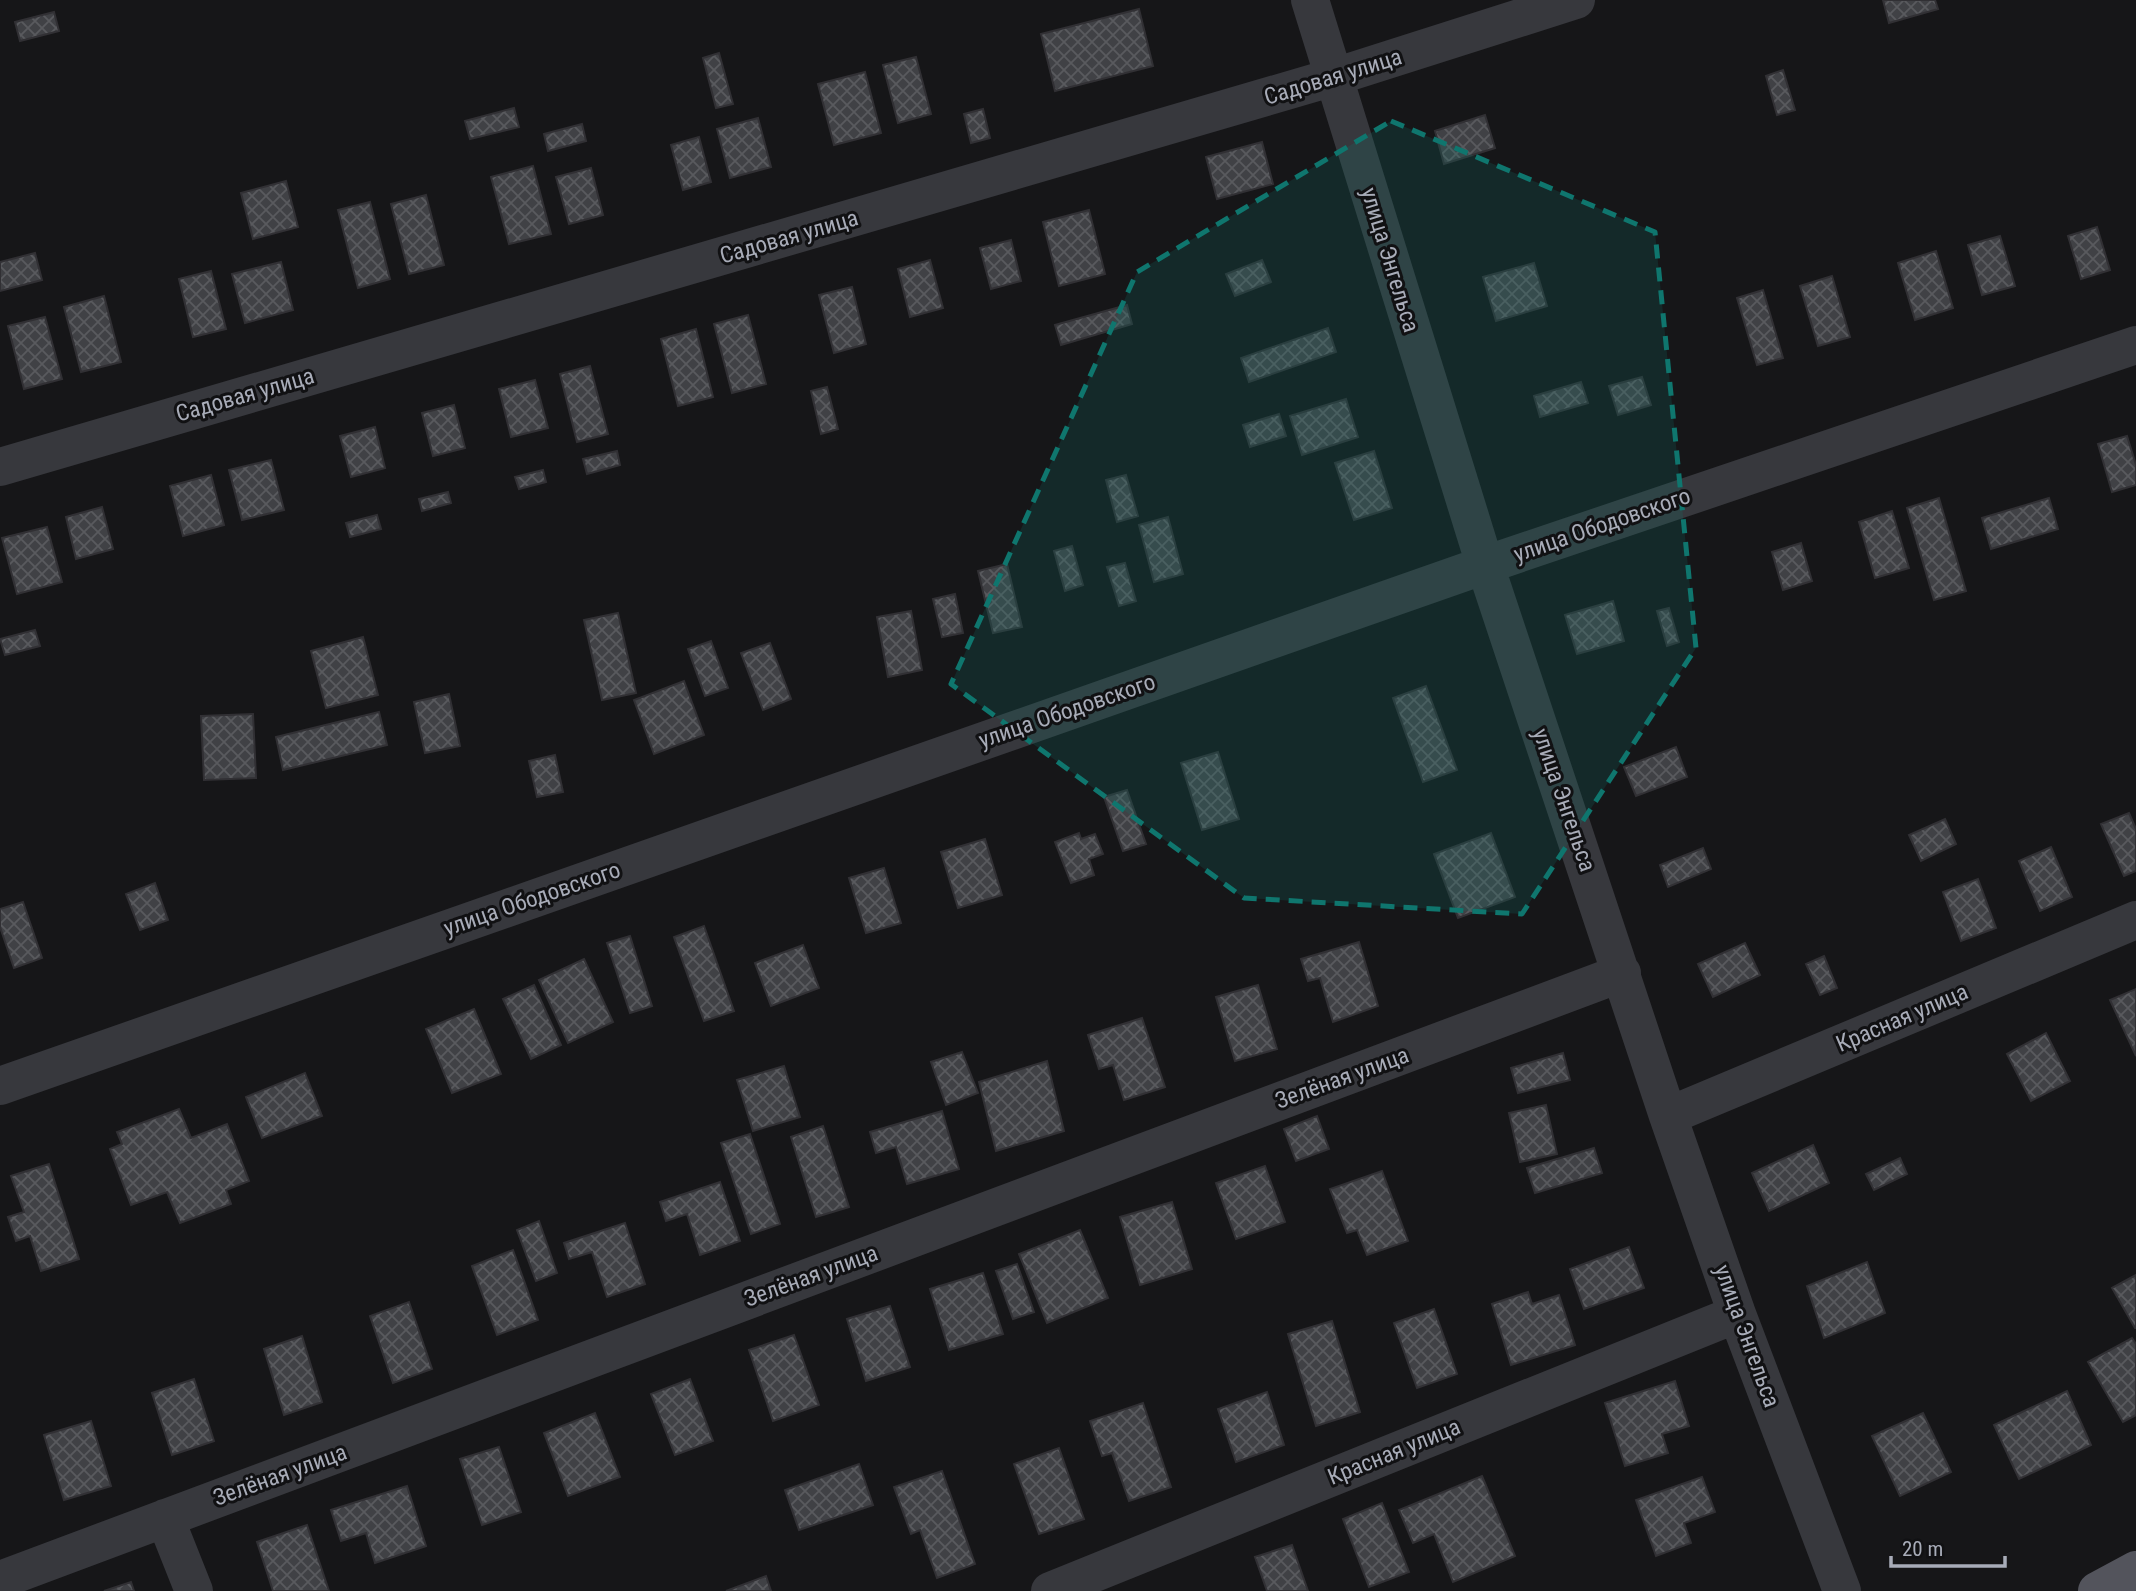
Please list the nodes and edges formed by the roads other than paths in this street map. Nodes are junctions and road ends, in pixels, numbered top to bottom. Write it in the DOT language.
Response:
graph roads {
  1 [pos="1310,0"];
  2 [pos="1576,0"];
  3 [pos="1334,78"];
  4 [pos="2136,345"];
  5 [pos="0,467"];
  6 [pos="1485,565"];
  7 [pos="2136,919"];
  8 [pos="1622,973"];
  9 [pos="0,1086"];
  10 [pos="1668,1116"];
  11 [pos="1737,1314"];
  12 [pos="165,1518"];
  13 [pos="2136,1570"];
  14 [pos="0,1580"];
  15 [pos="194,1591"];
  16 [pos="1050,1591"];
  17 [pos="1842,1591"];
  18 [pos="2097,1591"];
  1 -- 3 [label="street, улица Энгельса"];
  2 -- 3 [label="street, Садовая улица"];
  3 -- 5 [label="street, Садовая улица"];
  3 -- 6 [label="street, улица Энгельса"];
  4 -- 6 [label="street, улица Ободовского"];
  6 -- 8 [label="street, улица Энгельса"];
  6 -- 9 [label="street, улица Ободовского"];
  7 -- 10 [label="street, Красная улица"];
  8 -- 10 [label="street, улица Энгельса"];
  8 -- 12 [label="street, Зелёная улица"];
  10 -- 11 [label="street, улица Энгельса"];
  11 -- 16 [label="street, Красная улица"];
  11 -- 17 [label="street, улица Энгельса"];
  12 -- 14 [label="street, Зелёная улица"];
  12 -- 15 [label="street"];
  13 -- 18 [label="main road"];
}
